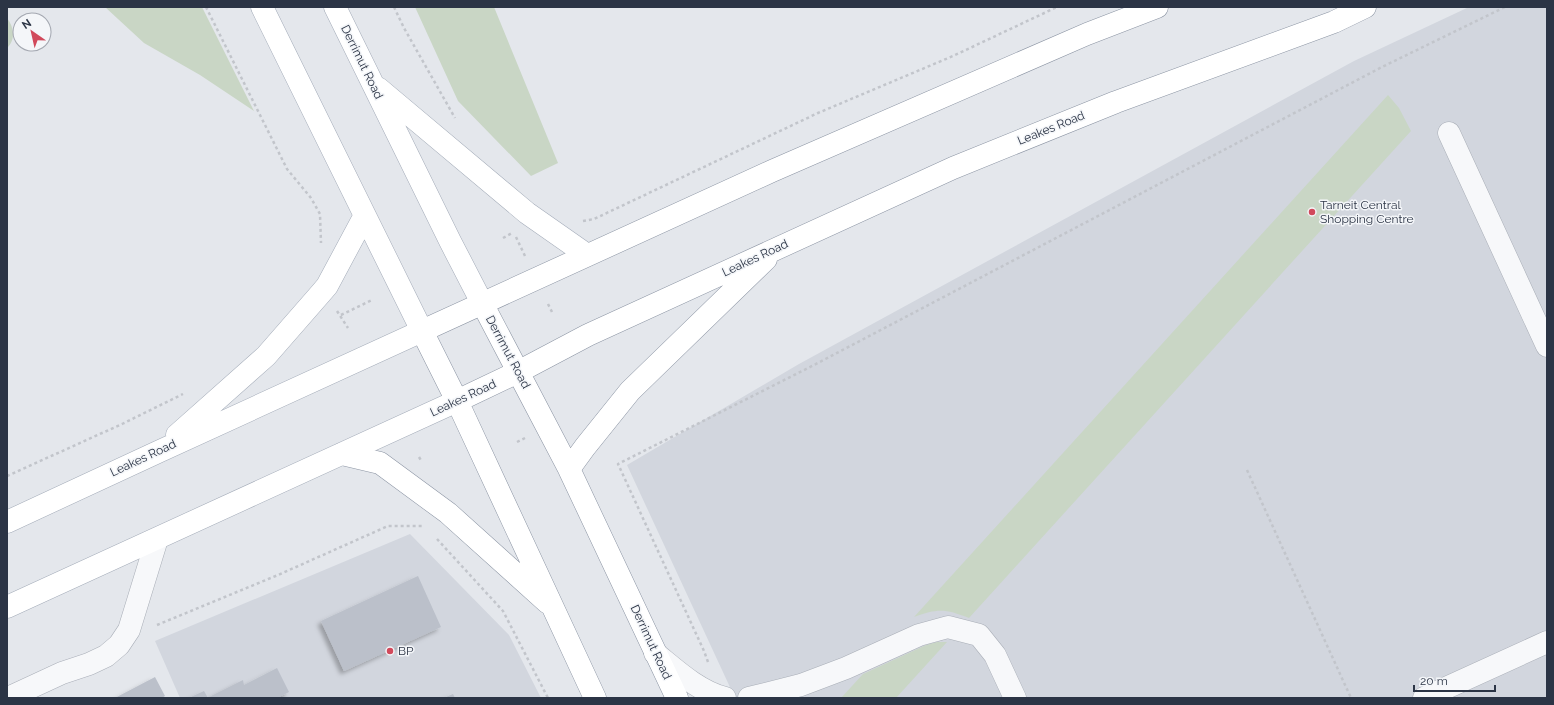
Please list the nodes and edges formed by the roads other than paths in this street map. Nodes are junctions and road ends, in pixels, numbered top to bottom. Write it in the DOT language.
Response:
graph roads {
  1 [pos="262,7"];
  2 [pos="334,7"];
  3 [pos="1157,7"];
  4 [pos="1365,7"];
  5 [pos="371,82"];
  6 [pos="1449,133"];
  7 [pos="364,217"];
  8 [pos="778,248"];
  9 [pos="588,255"];
  10 [pos="482,303"];
  11 [pos="422,331"];
  12 [pos="1547,346"];
  13 [pos="518,372"];
  14 [pos="457,401"];
  15 [pos="160,451"];
  16 [pos="342,454"];
  17 [pos="569,469"];
  18 [pos="7,522"];
  19 [pos="157,539"];
  20 [pos="7,607"];
  21 [pos="554,609"];
  22 [pos="1547,642"];
  23 [pos="655,653"];
  24 [pos="846,668"];
  25 [pos="8,698"];
  26 [pos="595,698"];
  27 [pos="677,698"];
  28 [pos="726,698"];
  29 [pos="749,698"];
  30 [pos="805,698"];
  31 [pos="1015,698"];
  32 [pos="1424,698"];
  1 -- 7 [label="main road"];
  2 -- 5 [label="main road, Derrimut Road"];
  3 -- 9 [label="main road, Leakes Road"];
  4 -- 8 [label="main road, Leakes Road"];
  5 -- 9 [label="main road"];
  5 -- 10 [label="main road, Derrimut Road"];
  6 -- 12 [label="street"];
  7 -- 11 [label="main road"];
  7 -- 15 [label="main road"];
  8 -- 13 [label="main road, Leakes Road"];
  8 -- 17 [label="main road"];
  9 -- 10 [label="main road, Leakes Road"];
  10 -- 11 [label="main road, Leakes Road"];
  10 -- 13 [label="main road, Derrimut Road"];
  11 -- 14 [label="main road"];
  11 -- 15 [label="main road, Leakes Road"];
  13 -- 14 [label="main road, Leakes Road"];
  13 -- 17 [label="main road, Derrimut Road"];
  14 -- 16 [label="main road, Leakes Road"];
  14 -- 21 [label="main road"];
  15 -- 18 [label="main road, Leakes Road"];
  16 -- 19 [label="main road, Leakes Road"];
  16 -- 21 [label="main road"];
  17 -- 23 [label="main road, Derrimut Road"];
  19 -- 20 [label="main road, Leakes Road"];
  19 -- 25 [label="street"];
  21 -- 26 [label="main road"];
  22 -- 32 [label="street"];
  23 -- 27 [label="main road, Derrimut Road"];
  23 -- 28 [label="street"];
  24 -- 29 [label="street"];
  24 -- 30 [label="street"];
  24 -- 31 [label="street"];
}
